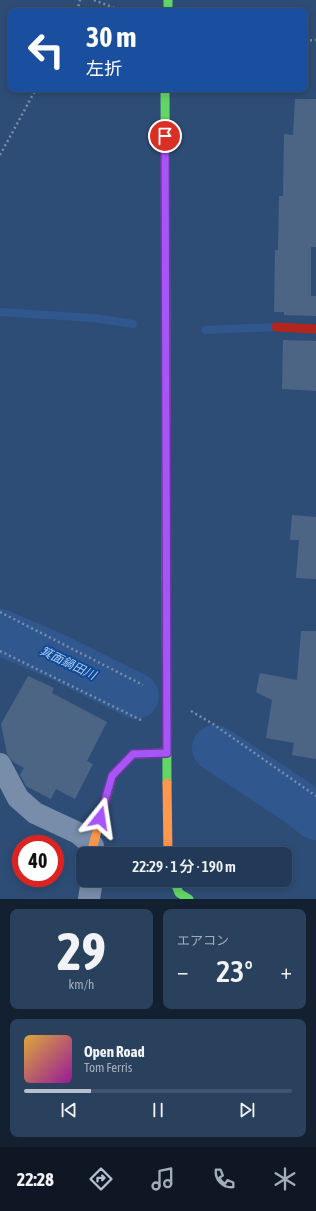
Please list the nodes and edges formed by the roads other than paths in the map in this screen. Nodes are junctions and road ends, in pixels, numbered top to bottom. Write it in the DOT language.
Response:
graph roads {
  1 [pos="165,92"];
  2 [pos="276,327"];
  3 [pos="316,329"];
  4 [pos="167,753"];
  5 [pos="0,764"];
  6 [pos="90,847"];
  7 [pos="94,847"];
  8 [pos="168,847"];
  9 [pos="91,887"];
  10 [pos="177,887"];
  11 [pos="89,899"];
  12 [pos="189,899"];
  1 -- 4 [label="street"];
  2 -- 3 [label="street"];
  4 -- 7 [label="street"];
  4 -- 8 [label="street"];
  5 -- 6 [label="street"];
  9 -- 11 [label="street"];
  10 -- 12 [label="street"];
}
